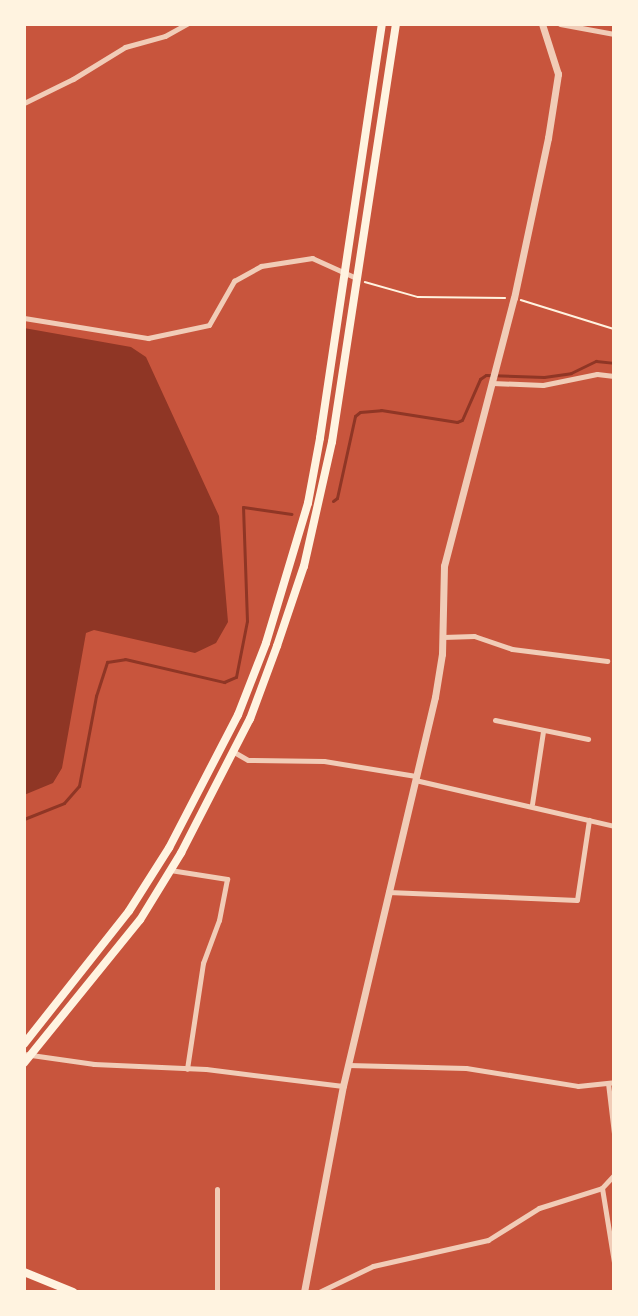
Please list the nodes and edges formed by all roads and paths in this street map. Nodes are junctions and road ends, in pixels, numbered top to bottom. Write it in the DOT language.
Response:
graph roads {
  1 [pos="187,24"];
  2 [pos="382,24"];
  3 [pos="396,24"];
  4 [pos="542,24"];
  5 [pos="560,24"];
  6 [pos="614,34"];
  7 [pos="24,103"];
  8 [pos="346,274"];
  9 [pos="357,279"];
  10 [pos="514,298"];
  11 [pos="24,318"];
  12 [pos="614,328"];
  13 [pos="614,376"];
  14 [pos="492,383"];
  15 [pos="443,637"];
  16 [pos="607,661"];
  17 [pos="495,720"];
  18 [pos="543,731"];
  19 [pos="588,739"];
  20 [pos="234,752"];
  21 [pos="416,778"];
  22 [pos="531,804"];
  23 [pos="589,820"];
  24 [pos="614,826"];
  25 [pos="170,870"];
  26 [pos="388,892"];
  27 [pos="24,1044"];
  28 [pos="28,1053"];
  29 [pos="24,1063"];
  30 [pos="348,1065"];
  31 [pos="187,1069"];
  32 [pos="611,1082"];
  33 [pos="343,1086"];
  34 [pos="614,1133"];
  35 [pos="614,1176"];
  36 [pos="602,1188"];
  37 [pos="218,1189"];
  38 [pos="614,1262"];
  39 [pos="24,1272"];
  40 [pos="74,1292"];
  41 [pos="217,1292"];
  42 [pos="304,1292"];
  43 [pos="319,1292"];
  1 -- 7 [label="street"];
  2 -- 8 [label="main road"];
  3 -- 9 [label="main road"];
  4 -- 10 [label="street"];
  5 -- 6 [label="street"];
  8 -- 9 [label="street"];
  8 -- 11 [label="street"];
  8 -- 27 [label="main road"];
  9 -- 10 [label="path"];
  9 -- 20 [label="main road"];
  10 -- 12 [label="path"];
  10 -- 14 [label="street"];
  13 -- 14 [label="street"];
  14 -- 15 [label="street"];
  15 -- 16 [label="street"];
  15 -- 21 [label="street"];
  17 -- 18 [label="street"];
  18 -- 19 [label="street"];
  18 -- 22 [label="street"];
  20 -- 21 [label="street"];
  20 -- 25 [label="main road"];
  21 -- 22 [label="street"];
  21 -- 26 [label="street"];
  22 -- 23 [label="street"];
  23 -- 24 [label="street"];
  23 -- 26 [label="street"];
  25 -- 28 [label="main road"];
  25 -- 31 [label="street"];
  26 -- 30 [label="street"];
  28 -- 29 [label="main road"];
  28 -- 31 [label="street"];
  30 -- 32 [label="street"];
  30 -- 33 [label="street"];
  31 -- 33 [label="street"];
  32 -- 34 [label="street"];
  33 -- 42 [label="street"];
  35 -- 36 [label="street"];
  36 -- 38 [label="street"];
  36 -- 43 [label="street"];
  37 -- 41 [label="street"];
  39 -- 40 [label="main road"];
}
